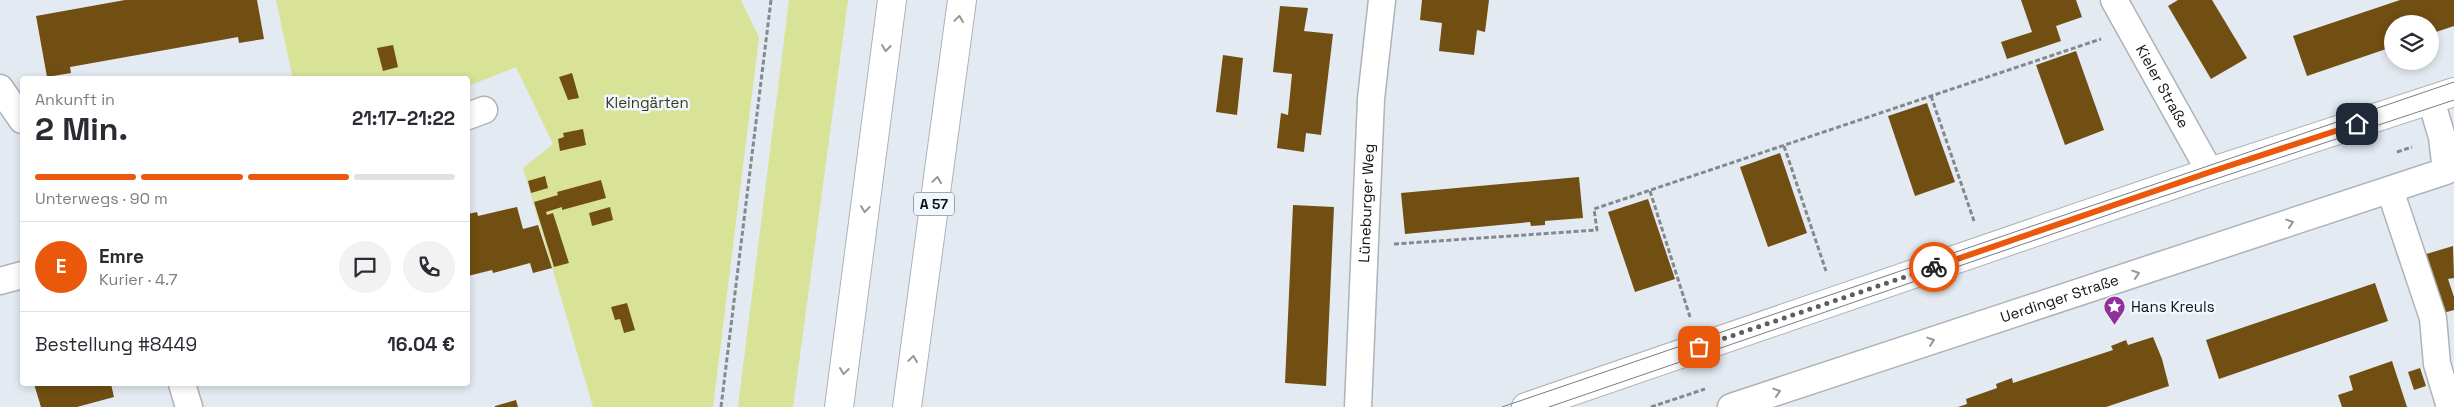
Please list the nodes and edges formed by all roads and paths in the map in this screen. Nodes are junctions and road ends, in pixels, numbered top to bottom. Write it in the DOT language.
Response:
graph roads {
  1 [pos="771,0"];
  2 [pos="892,0"];
  3 [pos="962,0"];
  4 [pos="1382,0"];
  5 [pos="2114,0"];
  6 [pos="2130,29"];
  7 [pos="0,88"];
  8 [pos="1931,96"];
  9 [pos="2442,96"];
  10 [pos="20,117"];
  11 [pos="1784,146"];
  12 [pos="2210,172"];
  13 [pos="2390,190"];
  14 [pos="1650,191"];
  15 [pos="1365,246"];
  16 [pos="1984,250"];
  17 [pos="20,276"];
  18 [pos="0,281"];
  19 [pos="1836,300"];
  20 [pos="1699,347"];
  21 [pos="183,386"];
  22 [pos="2451,403"];
  23 [pos="189,407"];
  24 [pos="721,407"];
  25 [pos="839,407"];
  26 [pos="907,407"];
  27 [pos="1358,407"];
  28 [pos="1526,407"];
  29 [pos="1731,407"];
  1 -- 24 [label="path"];
  2 -- 25 [label="main road, one-way"];
  26 -- 3 [label="main road, A 57, one-way"];
  4 -- 15 [label="street, Lüneburger Weg"];
  5 -- 6 [label="street, Kieler Straße"];
  6 -- 8 [label="path"];
  6 -- 12 [label="street, Kieler Straße"];
  7 -- 10 [label="street"];
  8 -- 11 [label="path"];
  8 -- 16 [label="path"];
  9 -- 12 [label="main road, Uerdinger Straße"];
  9 -- 13 [label="street, Uerdinger Straße"];
  11 -- 14 [label="path"];
  11 -- 19 [label="path"];
  12 -- 16 [label="main road, Uerdinger Straße"];
  13 -- 22 [label="street"];
  29 -- 13 [label="street, Uerdinger Straße, one-way"];
  14 -- 15 [label="path"];
  14 -- 20 [label="path"];
  15 -- 27 [label="street, Lüneburger Weg"];
  16 -- 19 [label="main road, Uerdinger Straße"];
  17 -- 18 [label="street"];
  19 -- 20 [label="main road, Uerdinger Straße"];
  20 -- 28 [label="main road, Uerdinger Straße"];
  21 -- 23 [label="street"];
}
